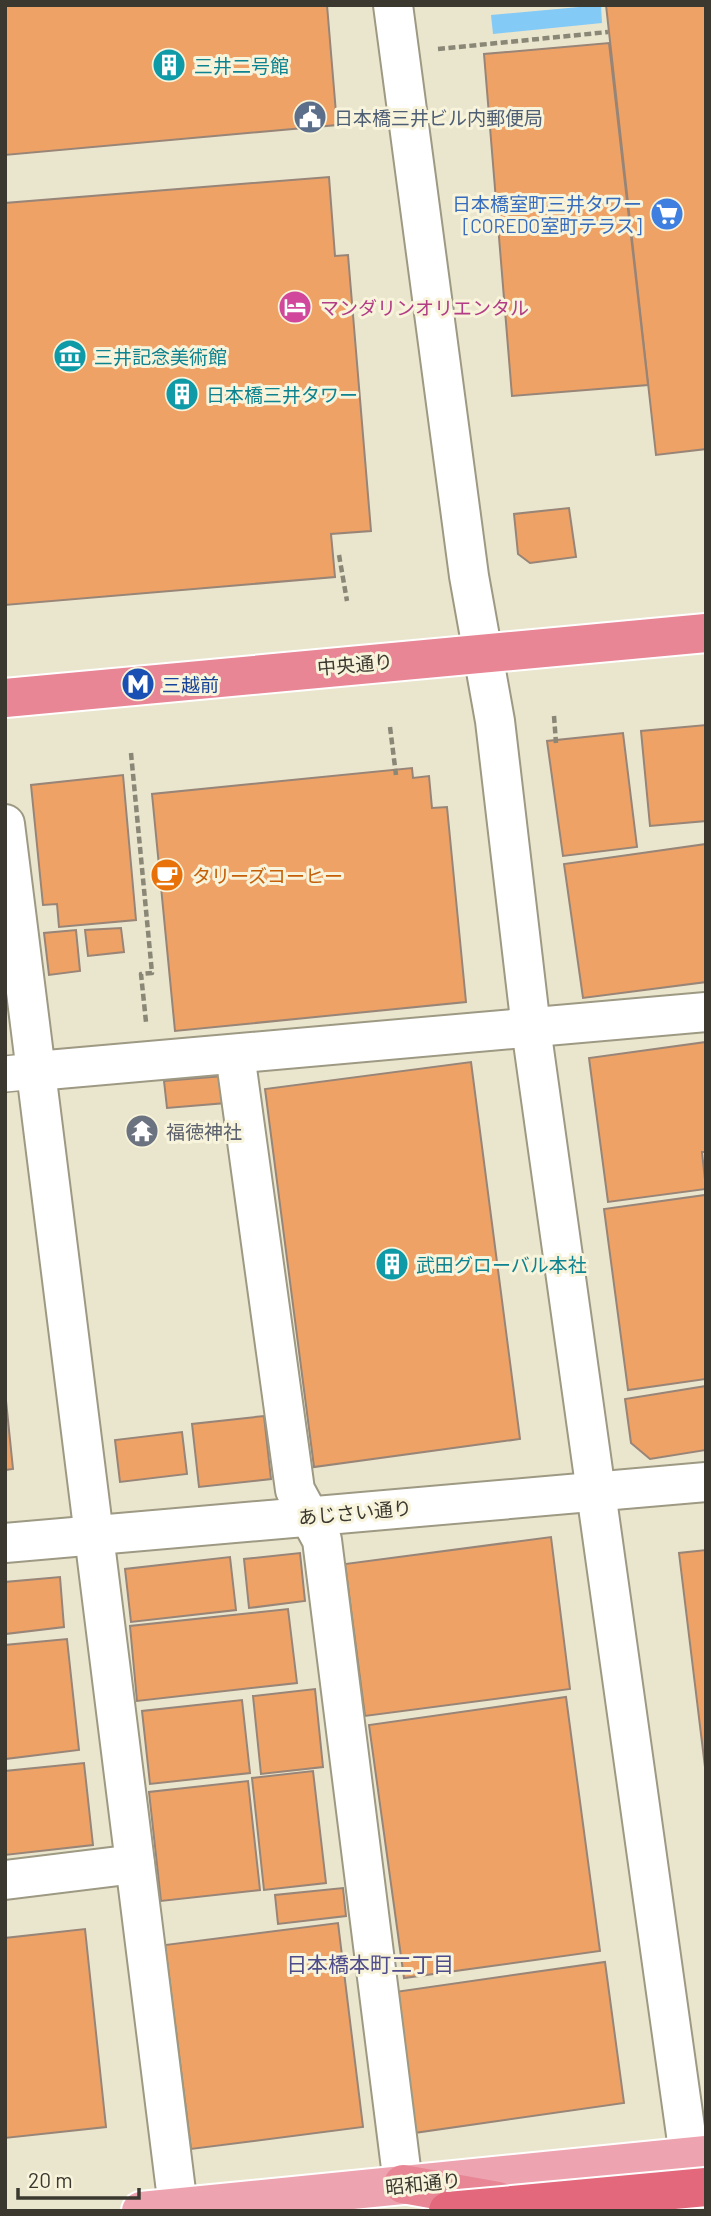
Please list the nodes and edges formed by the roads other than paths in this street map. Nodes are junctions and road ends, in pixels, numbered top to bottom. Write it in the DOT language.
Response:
graph roads {
  1 [pos="393,5"];
  2 [pos="706,633"];
  3 [pos="483,652"];
  4 [pos="5,698"];
  5 [pos="5,824"];
  6 [pos="706,1012"];
  7 [pos="531,1028"];
  8 [pos="235,1054"];
  9 [pos="21,1073"];
  10 [pos="706,1482"];
  11 [pos="596,1492"];
  12 [pos="308,1517"];
  13 [pos="94,1535"];
  14 [pos="5,1543"];
  15 [pos="135,1864"];
  16 [pos="5,1880"];
  17 [pos="700,2166"];
  18 [pos="404,2185"];
  19 [pos="178,2207"];
  20 [pos="141,2211"];
  21 [pos="448,2211"];
  22 [pos="558,2211"];
  1 -- 3 [label="street"];
  2 -- 3 [label="highway, 中央通り"];
  3 -- 4 [label="highway, 中央通り"];
  3 -- 7 [label="street"];
  5 -- 9 [label="street"];
  6 -- 7 [label="street"];
  7 -- 8 [label="street"];
  7 -- 11 [label="street"];
  8 -- 9 [label="street"];
  8 -- 12 [label="street"];
  9 -- 13 [label="street"];
  10 -- 11 [label="street, あじさい通り"];
  11 -- 12 [label="street, あじさい通り"];
  11 -- 17 [label="street"];
  12 -- 13 [label="street, あじさい通り"];
  12 -- 18 [label="street"];
  13 -- 14 [label="street, あじさい通り"];
  13 -- 15 [label="street"];
  15 -- 16 [label="street"];
  15 -- 19 [label="street"];
  17 -- 18 [label="main road, 昭和通り"];
  17 -- 21 [label="highway, bridge"];
  18 -- 19 [label="main road, 昭和通り"];
  18 -- 22 [label="highway"];
  19 -- 20 [label="main road, 昭和通り"];
}
